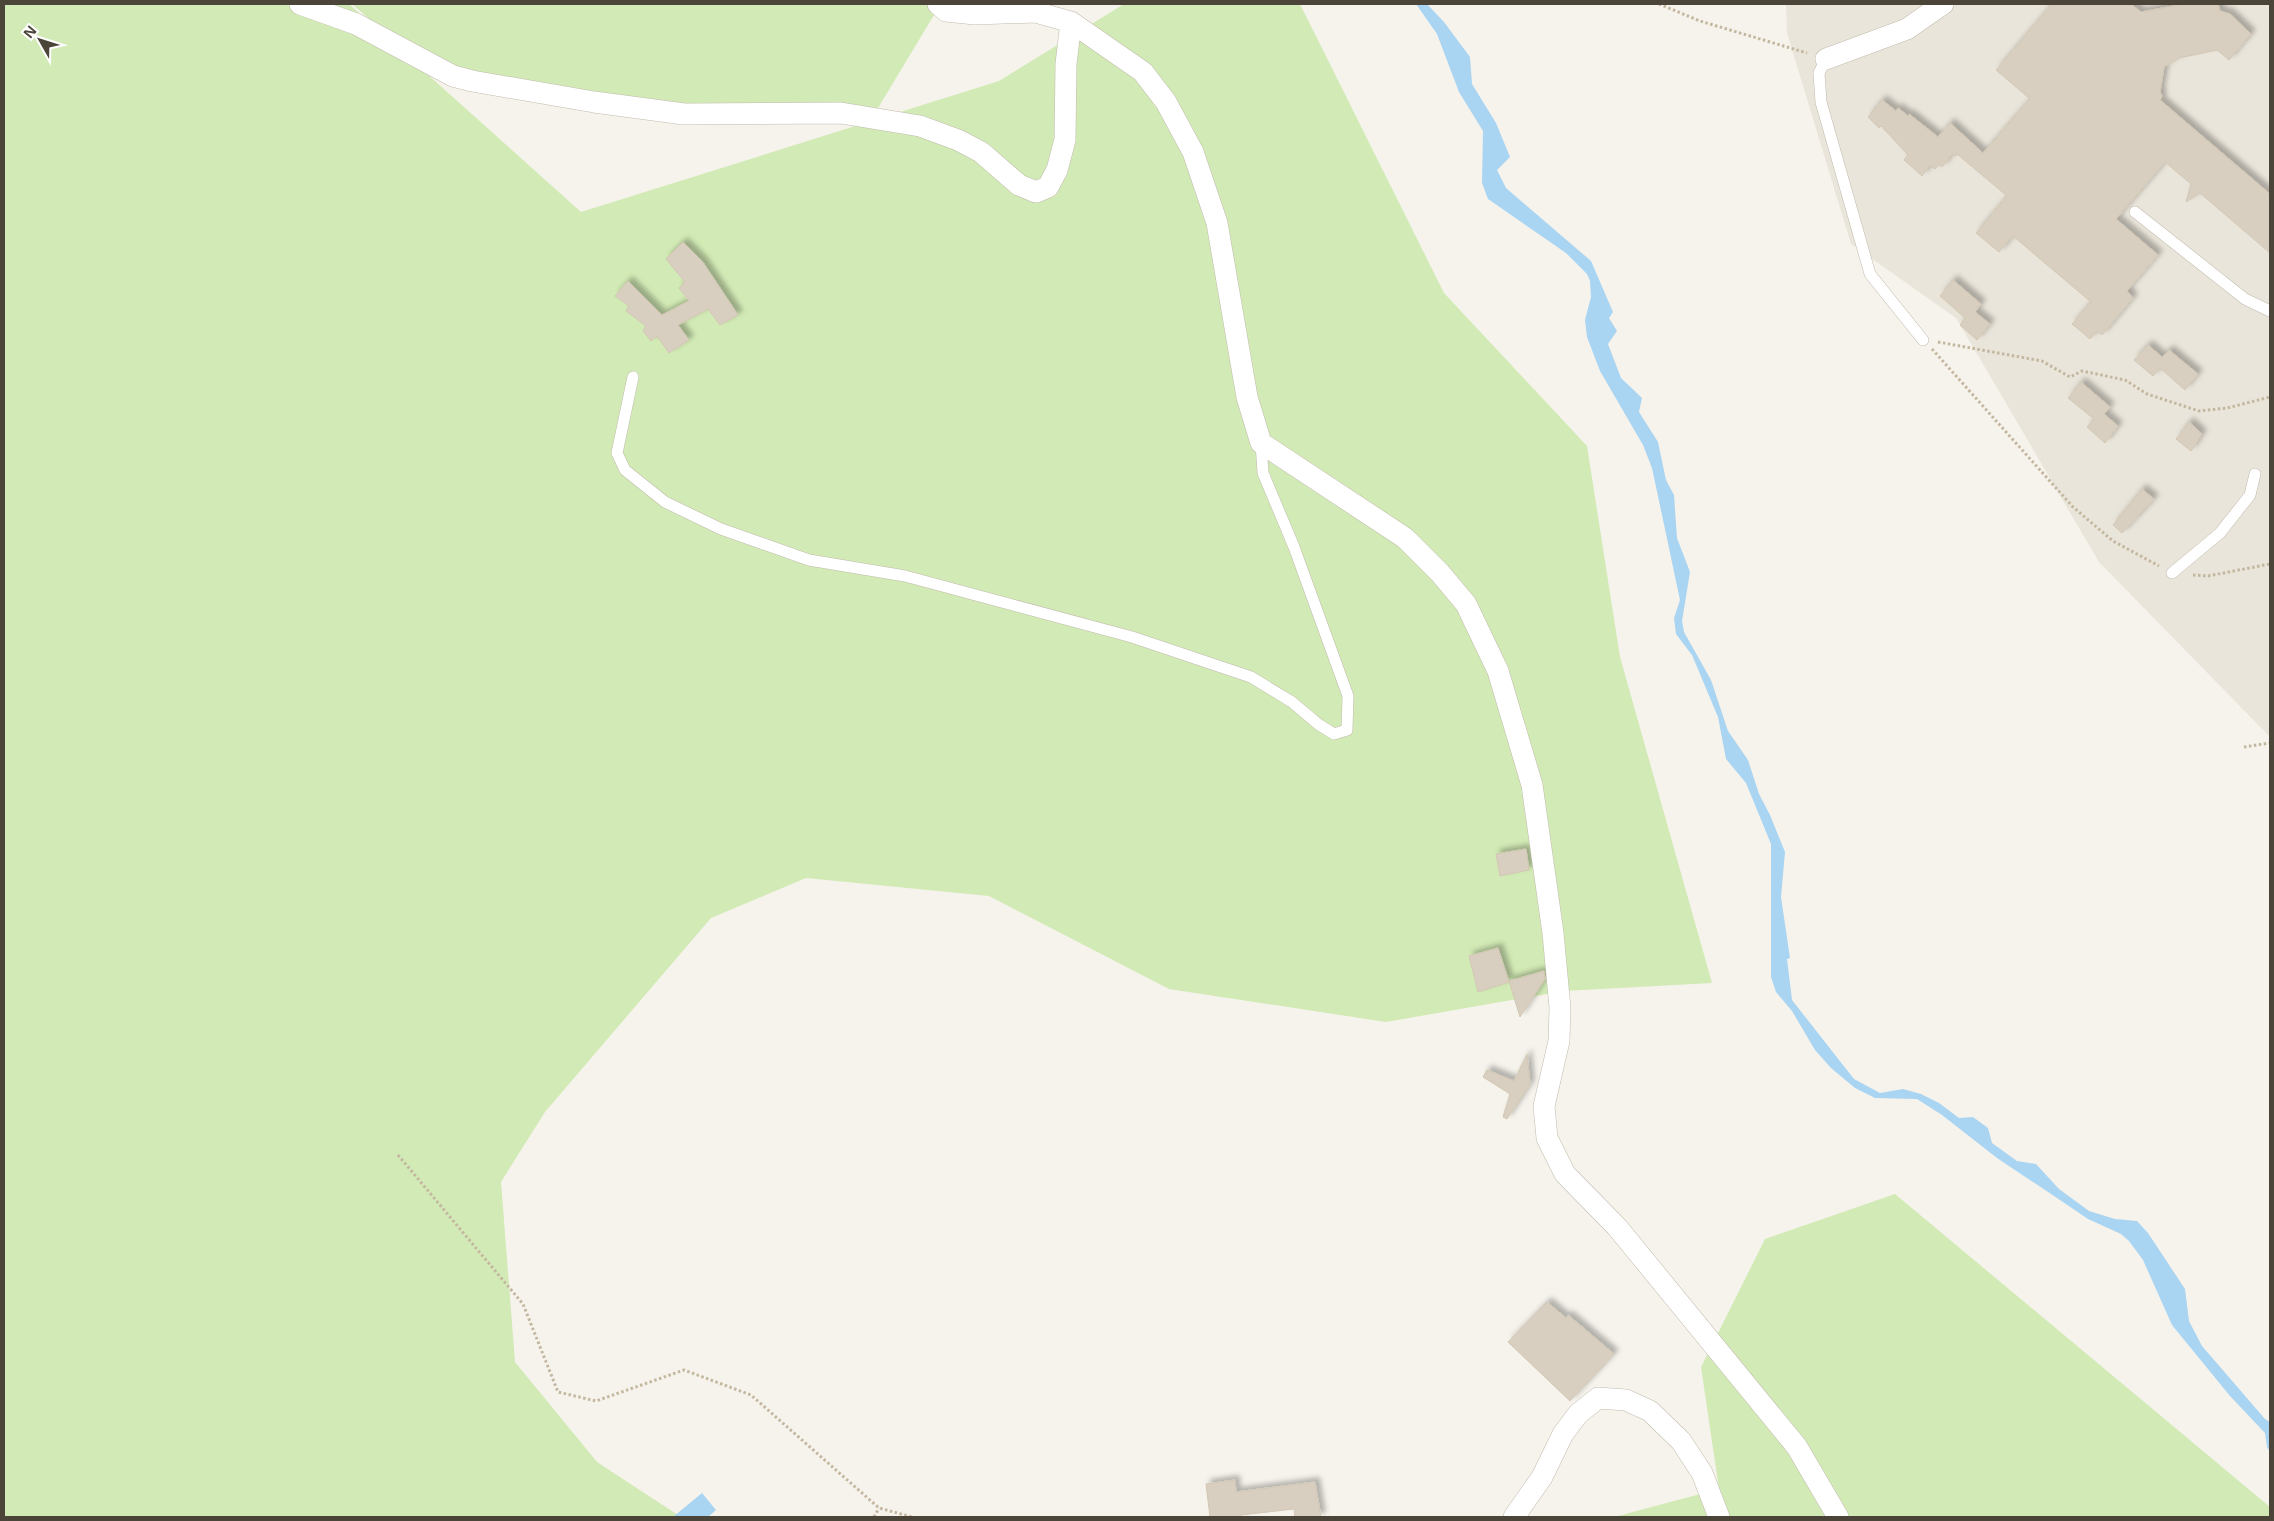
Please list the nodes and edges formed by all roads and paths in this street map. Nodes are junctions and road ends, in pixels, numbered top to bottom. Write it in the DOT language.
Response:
graph roads {
  1 [pos="300,4"];
  2 [pos="1659,4"];
  3 [pos="1943,4"];
  4 [pos="942,8"];
  5 [pos="1071,22"];
  6 [pos="1826,58"];
  7 [pos="2136,212"];
  8 [pos="2270,311"];
  9 [pos="1923,340"];
  10 [pos="633,377"];
  11 [pos="2270,397"];
  12 [pos="1261,443"];
  13 [pos="2255,474"];
  14 [pos="2270,564"];
  15 [pos="2172,573"];
  16 [pos="2270,743"];
  17 [pos="2244,747"];
  18 [pos="398,1156"];
  19 [pos="879,1508"];
  20 [pos="874,1517"];
  21 [pos="912,1517"];
  22 [pos="1514,1517"];
  23 [pos="1719,1517"];
  24 [pos="1838,1517"];
  1 -- 5 [label="street"];
  2 -- 6 [label="path"];
  3 -- 6 [label="street"];
  4 -- 5 [label="street"];
  5 -- 12 [label="street"];
  6 -- 9 [label="lane"];
  7 -- 8 [label="lane"];
  9 -- 11 [label="path"];
  9 -- 15 [label="path"];
  10 -- 12 [label="lane"];
  12 -- 24 [label="street"];
  13 -- 15 [label="lane"];
  14 -- 15 [label="path"];
  16 -- 17 [label="path"];
  18 -- 19 [label="path"];
  19 -- 20 [label="path"];
  19 -- 21 [label="path"];
  22 -- 23 [label="street"];
}
